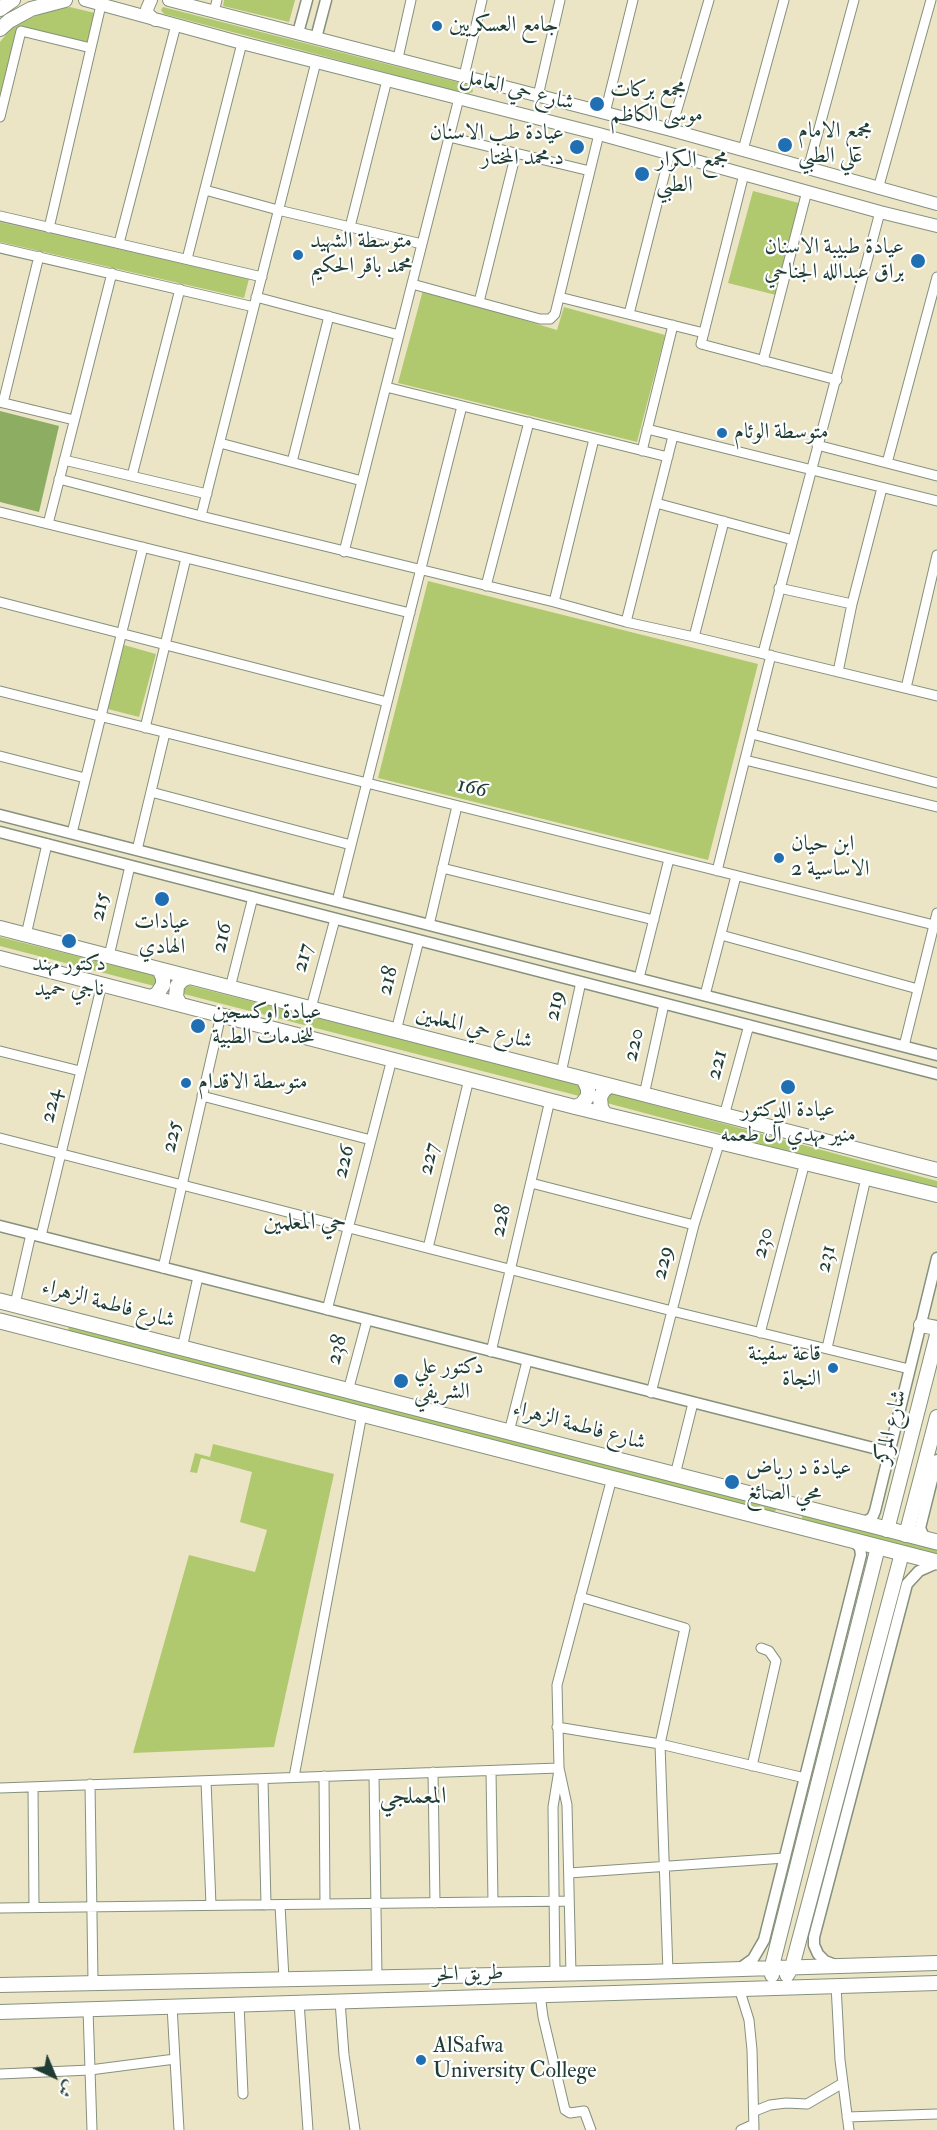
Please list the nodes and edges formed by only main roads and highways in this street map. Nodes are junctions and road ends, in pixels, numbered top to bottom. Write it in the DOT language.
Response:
graph roads {
  1 [pos="13,0"];
  2 [pos="65,0"];
  3 [pos="86,0"];
  4 [pos="151,0"];
  5 [pos="169,0"];
  6 [pos="215,6"];
  7 [pos="0,9"];
  8 [pos="155,20"];
  9 [pos="0,29"];
  10 [pos="482,81"];
  11 [pos="520,91"];
  12 [pos="472,101"];
  13 [pos="515,112"];
  14 [pos="937,204"];
  15 [pos="937,226"];
  16 [pos="0,928"];
  17 [pos="0,958"];
  18 [pos="159,969"];
  19 [pos="189,977"];
  20 [pos="151,997"];
  21 [pos="180,1004"];
  22 [pos="584,1080"];
  23 [pos="610,1086"];
  24 [pos="575,1107"];
  25 [pos="605,1114"];
  26 [pos="937,1170"];
  27 [pos="936,1195"];
  28 [pos="7,1303"];
  29 [pos="49,1313"];
  30 [pos="74,1320"];
  31 [pos="0,1321"];
  32 [pos="921,1325"];
  33 [pos="937,1328"];
  34 [pos="44,1332"];
  35 [pos="937,1335"];
  36 [pos="68,1338"];
  37 [pos="937,1417"];
  38 [pos="779,1503"];
  39 [pos="801,1508"];
  40 [pos="774,1520"];
  41 [pos="878,1524"];
  42 [pos="795,1526"];
  43 [pos="910,1533"];
  44 [pos="936,1542"];
  45 [pos="868,1548"];
  46 [pos="904,1557"];
  47 [pos="937,1562"];
  48 [pos="937,1963"];
  49 [pos="908,1964"];
  50 [pos="889,1965"];
  51 [pos="795,1967"];
  52 [pos="767,1968"];
  53 [pos="645,1972"];
  54 [pos="668,1972"];
  55 [pos="214,1981"];
  56 [pos="238,1981"];
  57 [pos="904,1983"];
  58 [pos="937,1983"];
  59 [pos="888,1984"];
  60 [pos="0,1985"];
  61 [pos="779,1986"];
  62 [pos="665,1990"];
  63 [pos="647,1991"];
  64 [pos="237,2004"];
  65 [pos="217,2005"];
  66 [pos="0,2012"];
  1 -- 7 [label="main road"];
  2 -- 9 [label="main road"];
  3 -- 8 [label="main road, شارع حي العامل"];
  4 -- 8 [label="main road"];
  5 -- 6 [label="main road, شارع حي العامل"];
  6 -- 10 [label="main road, شارع حي العامل"];
  8 -- 12 [label="main road, شارع حي العامل"];
  10 -- 11 [label="main road, شارع حي العامل"];
  10 -- 12 [label="main road"];
  11 -- 13 [label="main road"];
  11 -- 14 [label="main road, شارع حي العامل"];
  12 -- 13 [label="main road, شارع حي العامل"];
  13 -- 15 [label="main road, شارع حي العامل"];
  16 -- 18 [label="main road, شارع حي المعلمين"];
  17 -- 20 [label="main road"];
  18 -- 19 [label="main road, شارع حي المعلمين"];
  18 -- 20 [label="main road"];
  19 -- 21 [label="main road"];
  19 -- 22 [label="main road, شارع حي المعلمين"];
  20 -- 21 [label="main road"];
  21 -- 24 [label="main road"];
  22 -- 23 [label="main road, شارع حي المعلمين"];
  22 -- 24 [label="main road"];
  23 -- 25 [label="main road"];
  23 -- 26 [label="main road, شارع حي المعلمين"];
  24 -- 25 [label="main road"];
  25 -- 27 [label="main road"];
  28 -- 29 [label="highway, شارع فاطمة الزهراء"];
  29 -- 30 [label="highway, شارع فاطمة الزهراء"];
  29 -- 34 [label="highway"];
  30 -- 36 [label="highway"];
  30 -- 38 [label="highway, شارع فاطمة الزهراء"];
  31 -- 34 [label="highway, شارع فاطمة الزهراء"];
  32 -- 33 [label="main road"];
  34 -- 36 [label="highway, شارع فاطمة الزهراء"];
  35 -- 41 [label="main road, شارع المركز"];
  36 -- 40 [label="highway, شارع فاطمة الزهراء"];
  37 -- 43 [label="main road, شارع المركز"];
  38 -- 39 [label="highway, شارع فاطمة الزهراء"];
  38 -- 40 [label="highway"];
  39 -- 41 [label="highway, شارع فاطمة الزهراء"];
  39 -- 42 [label="highway"];
  40 -- 42 [label="highway, شارع فاطمة الزهراء"];
  41 -- 43 [label="highway, شارع فاطمة الزهراء"];
  42 -- 45 [label="highway, شارع فاطمة الزهراء"];
  43 -- 44 [label="highway, شارع فاطمة الزهراء"];
  45 -- 46 [label="highway, شارع فاطمة الزهراء"];
  45 -- 52 [label="main road"];
  46 -- 47 [label="highway, شارع فاطمة الزهراء"];
  46 -- 51 [label="main road"];
  48 -- 49 [label="main road, طريق الحر"];
  49 -- 50 [label="main road, طريق الحر"];
  49 -- 57 [label="main road"];
  50 -- 51 [label="main road, طريق الحر"];
  50 -- 59 [label="main road"];
  51 -- 52 [label="main road, طريق الحر"];
  51 -- 61 [label="main road"];
  52 -- 54 [label="main road, طريق الحر"];
  52 -- 61 [label="main road"];
  53 -- 54 [label="main road, طريق الحر"];
  53 -- 56 [label="main road, طريق الحر"];
  53 -- 63 [label="main road"];
  54 -- 62 [label="main road"];
  55 -- 56 [label="main road, طريق الحر"];
  55 -- 60 [label="main road, طريق الحر"];
  55 -- 65 [label="main road"];
  56 -- 64 [label="main road"];
  57 -- 58 [label="main road, طريق الحر"];
  57 -- 59 [label="main road, طريق الحر"];
  59 -- 61 [label="main road, طريق الحر"];
  61 -- 62 [label="main road, طريق الحر"];
  62 -- 63 [label="main road, طريق الحر"];
  63 -- 64 [label="main road, طريق الحر"];
  64 -- 65 [label="main road, طريق الحر"];
  65 -- 66 [label="main road, طريق الحر"];
}
